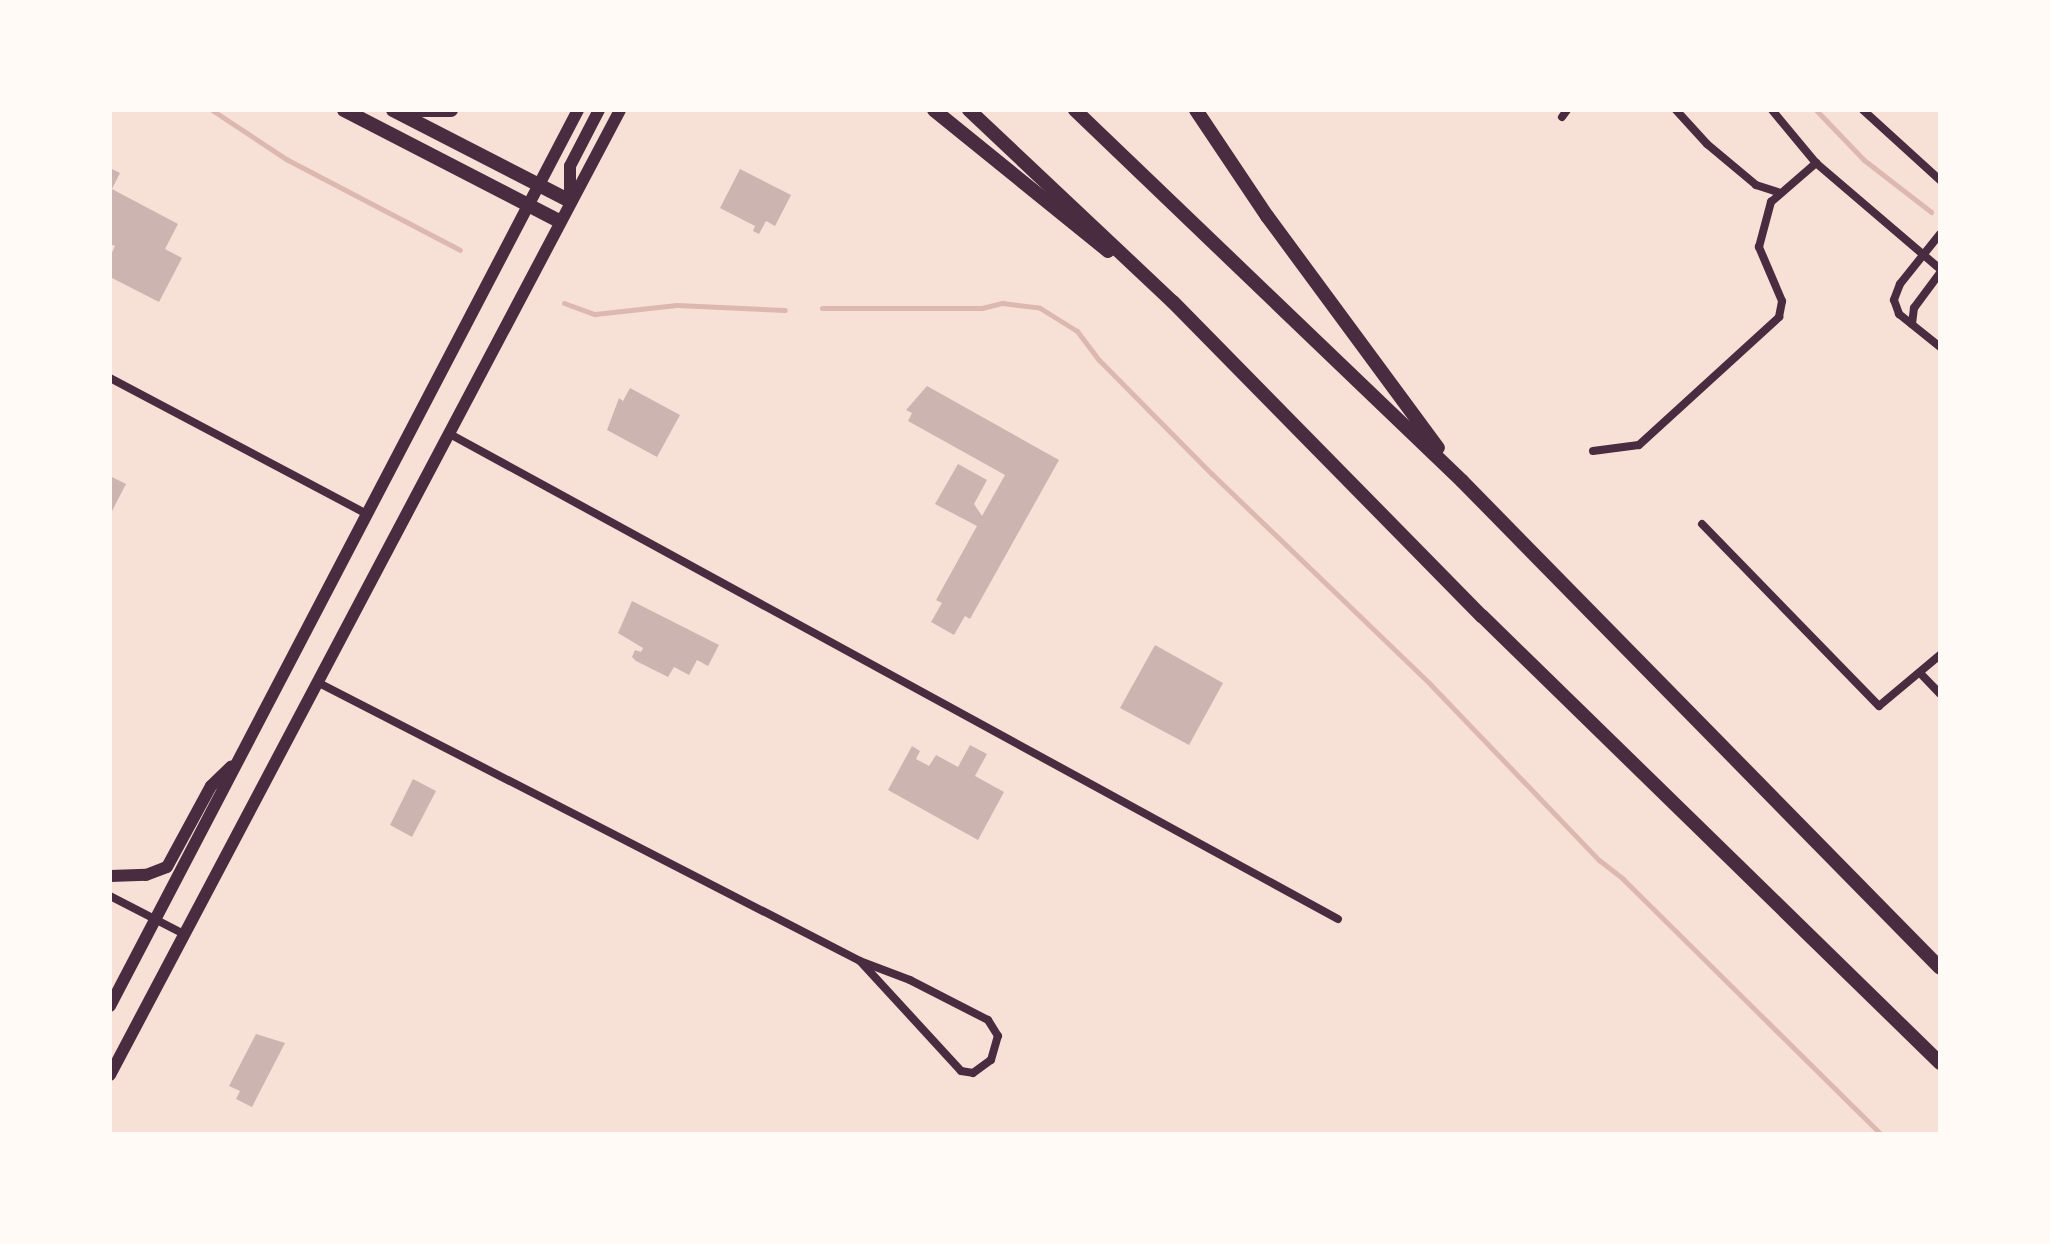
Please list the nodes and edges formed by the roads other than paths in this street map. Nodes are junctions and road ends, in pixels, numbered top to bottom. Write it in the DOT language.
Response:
graph roads {
  1 [pos="344,110"];
  2 [pos="393,110"];
  3 [pos="416,110"];
  4 [pos="451,110"];
  5 [pos="578,110"];
  6 [pos="599,110"];
  7 [pos="620,110"];
  8 [pos="934,110"];
  9 [pos="969,110"];
  10 [pos="1075,110"];
  11 [pos="1196,110"];
  12 [pos="1676,110"];
  13 [pos="1772,110"];
  14 [pos="1864,110"];
  15 [pos="1816,163"];
  16 [pos="1940,180"];
  17 [pos="539,184"];
  18 [pos="1780,193"];
  19 [pos="570,200"];
  20 [pos="528,205"];
  21 [pos="559,221"];
  22 [pos="1940,234"];
  23 [pos="1922,254"];
  24 [pos="1940,271"];
  25 [pos="1173,302"];
  26 [pos="1912,324"];
  27 [pos="1940,347"];
  28 [pos="110,378"];
  29 [pos="448,433"];
  30 [pos="1594,452"];
  31 [pos="1462,481"];
  32 [pos="368,514"];
  33 [pos="1702,524"];
  34 [pos="1940,655"];
  35 [pos="1920,674"];
  36 [pos="317,682"];
  37 [pos="1940,694"];
  38 [pos="240,759"];
  39 [pos="110,876"];
  40 [pos="110,896"];
  41 [pos="1338,919"];
  42 [pos="155,920"];
  43 [pos="184,934"];
  44 [pos="860,960"];
  45 [pos="1940,968"];
  46 [pos="110,1006"];
  47 [pos="1940,1063"];
  48 [pos="110,1075"];
  1 -- 20 [label="highway"];
  2 -- 17 [label="highway"];
  3 -- 4 [label="highway"];
  5 -- 17 [label="highway"];
  6 -- 19 [label="highway"];
  7 -- 19 [label="highway"];
  8 -- 25 [label="highway"];
  9 -- 25 [label="highway"];
  10 -- 31 [label="highway"];
  11 -- 31 [label="highway"];
  12 -- 18 [label="street"];
  13 -- 15 [label="street"];
  14 -- 16 [label="street"];
  15 -- 18 [label="street"];
  15 -- 23 [label="street"];
  17 -- 19 [label="highway"];
  17 -- 20 [label="highway"];
  18 -- 30 [label="street"];
  19 -- 21 [label="highway"];
  20 -- 21 [label="highway"];
  20 -- 32 [label="highway"];
  21 -- 29 [label="highway"];
  22 -- 23 [label="street"];
  23 -- 24 [label="street"];
  23 -- 26 [label="street"];
  24 -- 26 [label="street"];
  25 -- 47 [label="highway"];
  26 -- 27 [label="street"];
  28 -- 32 [label="street"];
  29 -- 36 [label="highway"];
  29 -- 41 [label="street"];
  31 -- 45 [label="highway"];
  32 -- 38 [label="highway"];
  33 -- 35 [label="street"];
  34 -- 35 [label="street"];
  35 -- 37 [label="street"];
  36 -- 43 [label="highway"];
  36 -- 44 [label="street"];
  38 -- 39 [label="highway"];
  38 -- 42 [label="highway"];
  40 -- 42 [label="street"];
  42 -- 43 [label="street"];
  42 -- 46 [label="highway"];
  43 -- 48 [label="highway"];
  44 -- 44 [label="street"];
}
